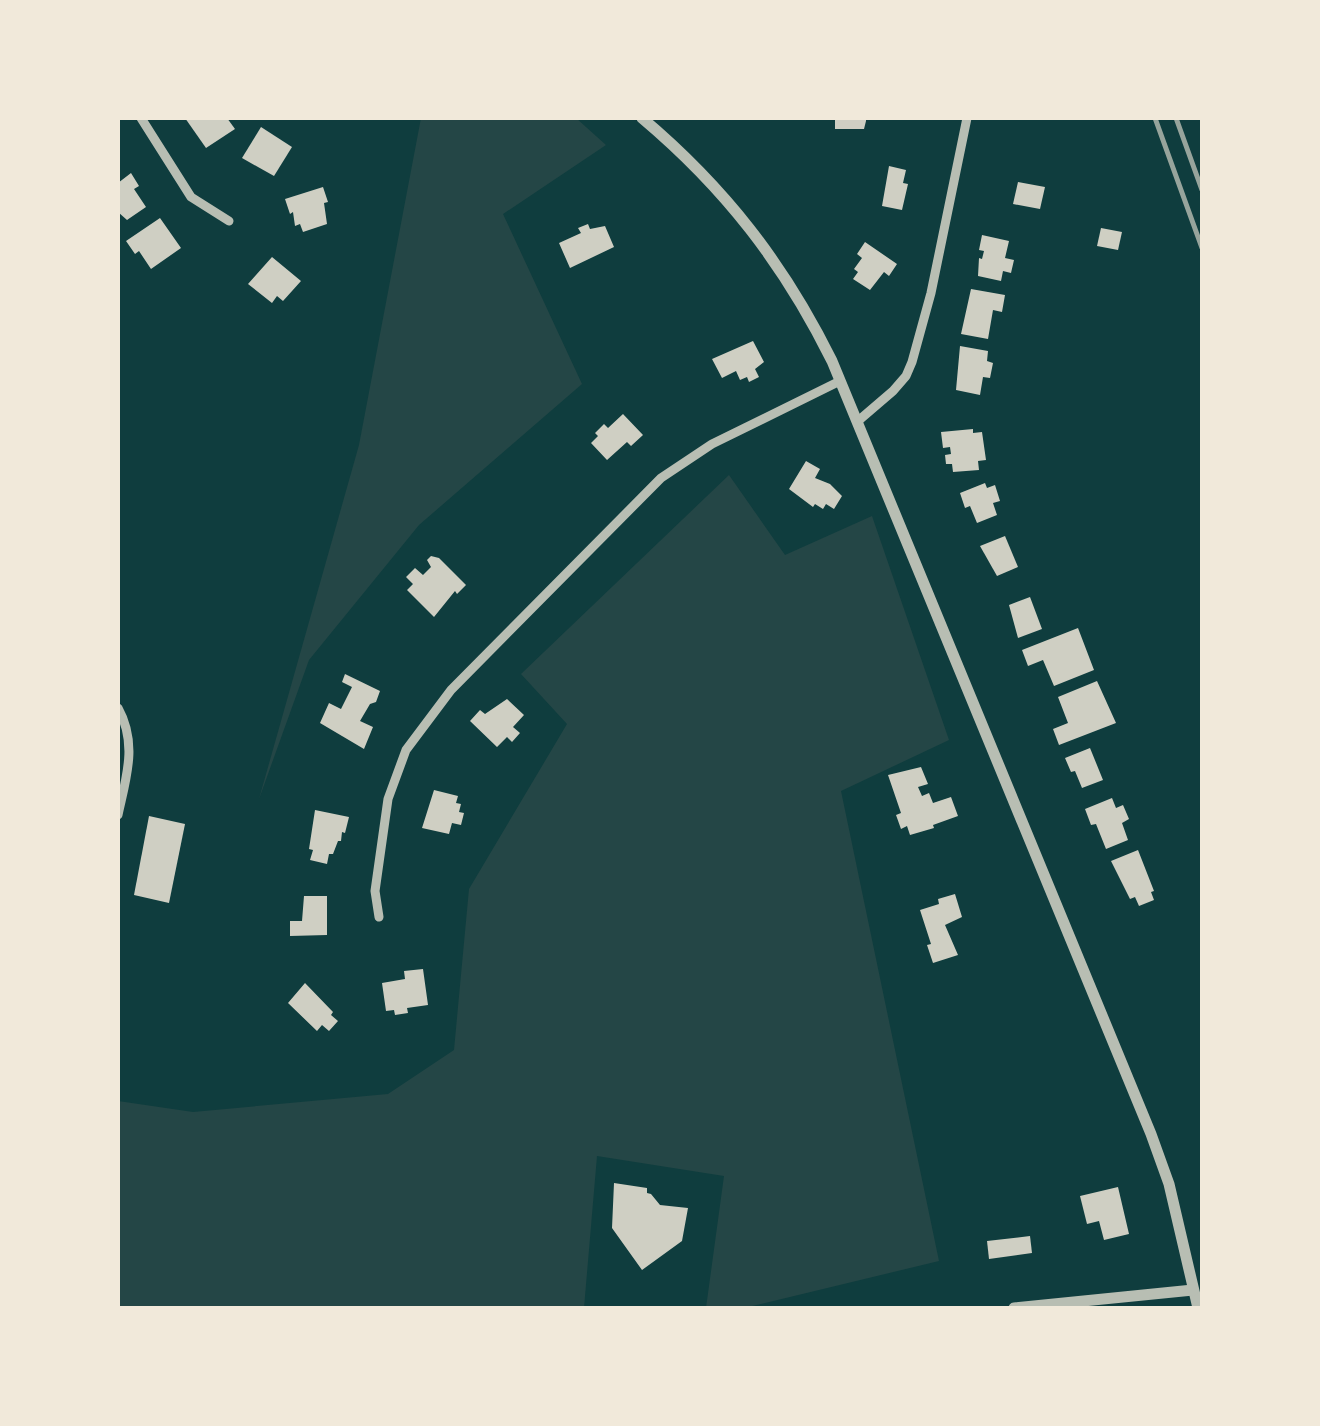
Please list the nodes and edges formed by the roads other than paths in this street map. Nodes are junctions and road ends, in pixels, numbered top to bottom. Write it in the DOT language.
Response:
graph roads {
  1 [pos="141,118"];
  2 [pos="642,118"];
  3 [pos="966,118"];
  4 [pos="229,221"];
  5 [pos="840,380"];
  6 [pos="858,421"];
  7 [pos="118,708"];
  8 [pos="118,815"];
  9 [pos="379,917"];
  10 [pos="1198,1290"];
  11 [pos="1014,1308"];
  12 [pos="1198,1308"];
  1 -- 4 [label="street"];
  2 -- 5 [label="street"];
  3 -- 6 [label="street"];
  5 -- 6 [label="street"];
  5 -- 9 [label="street"];
  6 -- 10 [label="street"];
  7 -- 8 [label="street"];
  10 -- 11 [label="street"];
  10 -- 12 [label="street"];
}
